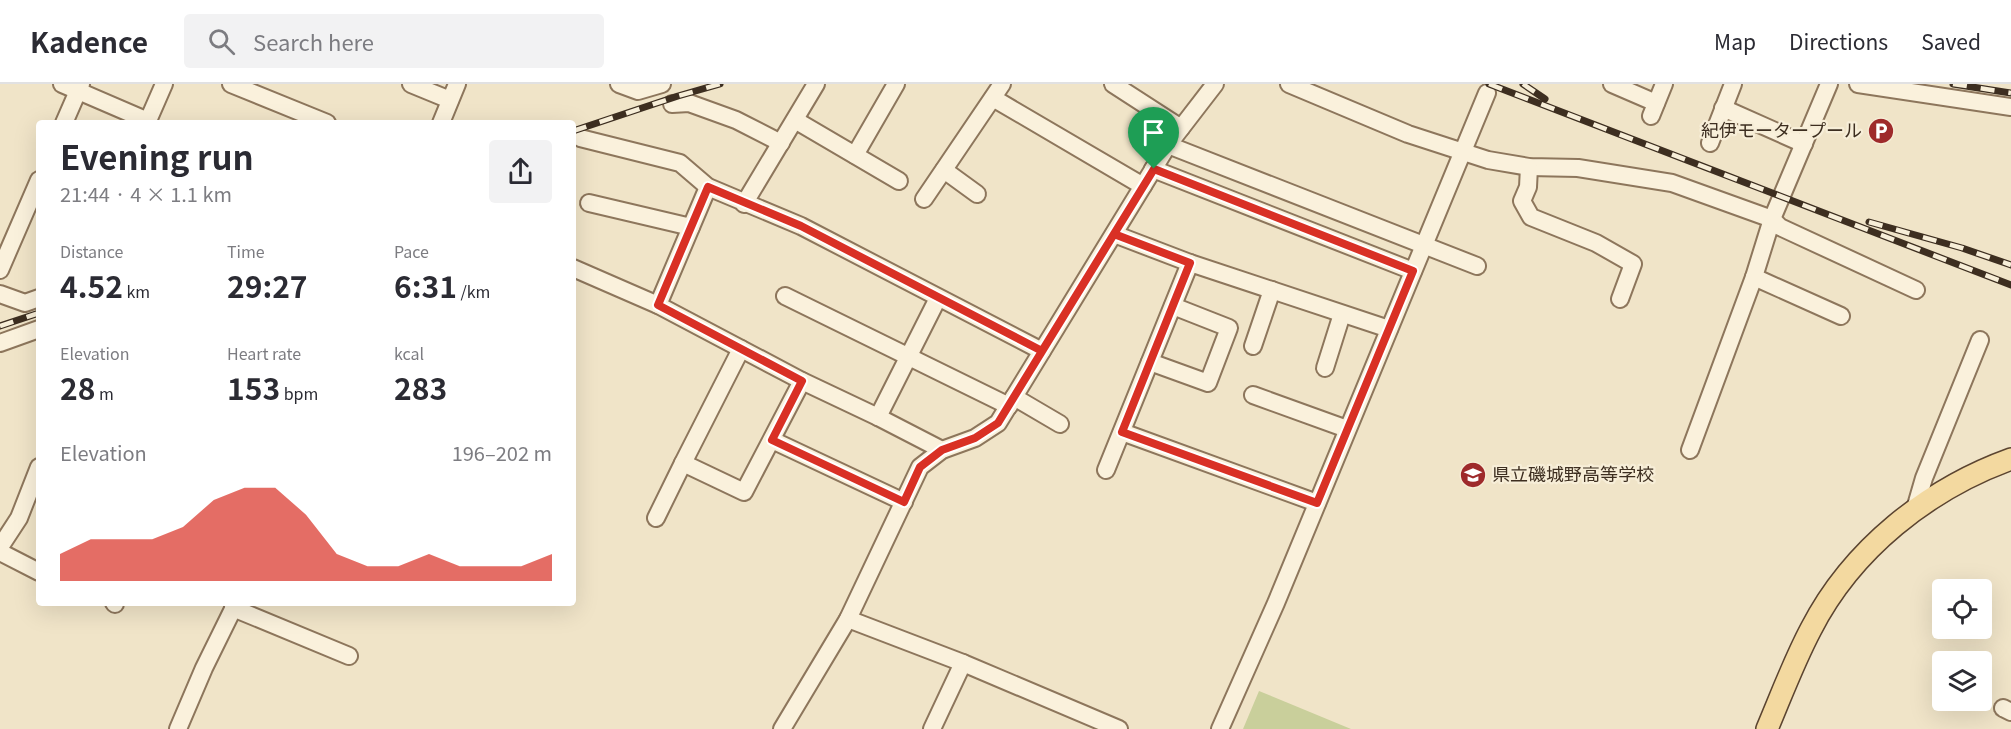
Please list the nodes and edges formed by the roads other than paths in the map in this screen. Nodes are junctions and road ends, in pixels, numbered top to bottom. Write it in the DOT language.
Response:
graph roads {
  1 [pos="62,84"];
  2 [pos="164,84"];
  3 [pos="231,84"];
  4 [pos="411,84"];
  5 [pos="457,84"];
  6 [pos="619,84"];
  7 [pos="662,84"];
  8 [pos="816,84"];
  9 [pos="896,84"];
  10 [pos="1215,84"];
  11 [pos="1289,84"];
  12 [pos="1612,84"];
  13 [pos="1664,84"];
  14 [pos="1733,84"];
  15 [pos="1829,84"];
  16 [pos="1858,84"];
  17 [pos="1122,86"];
  18 [pos="79,87"];
  19 [pos="997,91"];
  20 [pos="1487,93"];
  21 [pos="450,100"];
  22 [pos="672,105"];
  23 [pos="2011,107"];
  24 [pos="1723,108"];
  25 [pos="65,120"];
  26 [pos="144,120"];
  27 [pos="149,120"];
  28 [pos="320,120"];
  29 [pos="442,120"];
  30 [pos="795,120"];
  31 [pos="1181,128"];
  32 [pos="580,138"];
  33 [pos="781,143"];
  34 [pos="1710,143"];
  35 [pos="1804,144"];
  36 [pos="1168,145"];
  37 [pos="1462,153"];
  38 [pos="855,155"];
  39 [pos="1529,167"];
  40 [pos="1154,169"];
  41 [pos="944,170"];
  42 [pos="899,181"];
  43 [pos="1143,186"];
  44 [pos="36,187"];
  45 [pos="708,187"];
  46 [pos="976,194"];
  47 [pos="924,199"];
  48 [pos="589,203"];
  49 [pos="744,204"];
  50 [pos="1772,219"];
  51 [pos="691,227"];
  52 [pos="1114,234"];
  53 [pos="1424,246"];
  54 [pos="1190,263"];
  55 [pos="1477,266"];
  56 [pos="576,268"];
  57 [pos="0,270"];
  58 [pos="1413,271"];
  59 [pos="1754,277"];
  60 [pos="1272,290"];
  61 [pos="1916,290"];
  62 [pos="0,294"];
  63 [pos="785,296"];
  64 [pos="938,297"];
  65 [pos="36,299"];
  66 [pos="1620,299"];
  67 [pos="658,305"];
  68 [pos="1173,306"];
  69 [pos="1342,314"];
  70 [pos="1841,316"];
  71 [pos="1389,329"];
  72 [pos="36,330"];
  73 [pos="1980,340"];
  74 [pos="0,343"];
  75 [pos="1253,346"];
  76 [pos="741,349"];
  77 [pos="1042,351"];
  78 [pos="908,357"];
  79 [pos="1150,362"];
  80 [pos="1325,368"];
  81 [pos="802,381"];
  82 [pos="1253,395"];
  83 [pos="1011,401"];
  84 [pos="878,417"];
  85 [pos="1060,424"];
  86 [pos="1347,429"];
  87 [pos="1122,432"];
  88 [pos="772,440"];
  89 [pos="942,450"];
  90 [pos="1690,450"];
  91 [pos="2011,459"];
  92 [pos="683,463"];
  93 [pos="1106,470"];
  94 [pos="36,476"];
  95 [pos="904,502"];
  96 [pos="1317,503"];
  97 [pos="1916,509"];
  98 [pos="656,518"];
  99 [pos="0,547"];
  100 [pos="0,552"];
  101 [pos="36,570"];
  102 [pos="234,606"];
  103 [pos="236,606"];
  104 [pos="848,619"];
  105 [pos="350,656"];
  106 [pos="963,663"];
  107 [pos="178,729"];
  108 [pos="782,729"];
  109 [pos="932,729"];
  110 [pos="1119,729"];
  111 [pos="1220,729"];
  112 [pos="1767,729"];
  1 -- 18 [label="street"];
  2 -- 27 [label="street"];
  3 -- 28 [label="street"];
  4 -- 21 [label="street"];
  5 -- 21 [label="street"];
  6 -- 7 [label="street"];
  8 -- 30 [label="street"];
  9 -- 38 [label="street"];
  10 -- 31 [label="street"];
  11 -- 37 [label="street"];
  12 -- 13 [label="street"];
  14 -- 24 [label="street"];
  15 -- 35 [label="street"];
  16 -- 23 [label="street"];
  17 -- 31 [label="street"];
  18 -- 25 [label="street"];
  18 -- 26 [label="street"];
  19 -- 41 [label="street"];
  19 -- 43 [label="street"];
  20 -- 37 [label="street"];
  21 -- 29 [label="street"];
  22 -- 33 [label="street"];
  24 -- 34 [label="street"];
  24 -- 35 [label="street"];
  30 -- 33 [label="street"];
  30 -- 38 [label="street"];
  31 -- 36 [label="street"];
  32 -- 45 [label="street"];
  33 -- 49 [label="street"];
  35 -- 50 [label="street"];
  36 -- 40 [label="street"];
  36 -- 53 [label="street"];
  37 -- 39 [label="street"];
  37 -- 53 [label="street"];
  38 -- 42 [label="street"];
  39 -- 50 [label="street"];
  39 -- 66 [label="street"];
  40 -- 43 [label="street"];
  40 -- 58 [label="street"];
  41 -- 46 [label="street"];
  41 -- 47 [label="street"];
  43 -- 52 [label="street"];
  44 -- 57 [label="street"];
  45 -- 49 [label="street"];
  45 -- 51 [label="street"];
  48 -- 51 [label="street"];
  49 -- 64 [label="street"];
  50 -- 59 [label="street"];
  50 -- 61 [label="street"];
  51 -- 67 [label="street"];
  52 -- 54 [label="street"];
  52 -- 77 [label="street"];
  53 -- 55 [label="street"];
  53 -- 58 [label="street"];
  54 -- 60 [label="street"];
  54 -- 68 [label="street"];
  56 -- 67 [label="street"];
  58 -- 71 [label="street"];
  59 -- 70 [label="street"];
  59 -- 90 [label="street"];
  60 -- 69 [label="street"];
  60 -- 75 [label="street"];
  62 -- 65 [label="street"];
  63 -- 78 [label="street"];
  64 -- 77 [label="street"];
  64 -- 78 [label="street"];
  67 -- 76 [label="street"];
  68 -- 79 [label="street"];
  68 -- 79 [label="street"];
  69 -- 71 [label="street"];
  69 -- 80 [label="street"];
  71 -- 86 [label="street"];
  72 -- 74 [label="street"];
  73 -- 97 [label="street"];
  76 -- 81 [label="street"];
  76 -- 92 [label="street"];
  77 -- 83 [label="street"];
  78 -- 83 [label="street"];
  78 -- 84 [label="street"];
  79 -- 87 [label="street"];
  81 -- 84 [label="street"];
  81 -- 88 [label="street"];
  82 -- 86 [label="street"];
  83 -- 85 [label="street"];
  83 -- 89 [label="street"];
  84 -- 89 [label="street"];
  86 -- 96 [label="street"];
  87 -- 93 [label="street"];
  87 -- 96 [label="street"];
  88 -- 92 [label="street"];
  88 -- 95 [label="street"];
  89 -- 95 [label="street"];
  91 -- 97 [label="main road"];
  92 -- 98 [label="street"];
  94 -- 99 [label="street"];
  95 -- 104 [label="street"];
  96 -- 111 [label="street"];
  97 -- 112 [label="main road"];
  100 -- 101 [label="street"];
  102 -- 107 [label="street"];
  103 -- 105 [label="street"];
  104 -- 106 [label="street"];
  104 -- 108 [label="street"];
  106 -- 109 [label="street"];
  106 -- 110 [label="street"];
}
